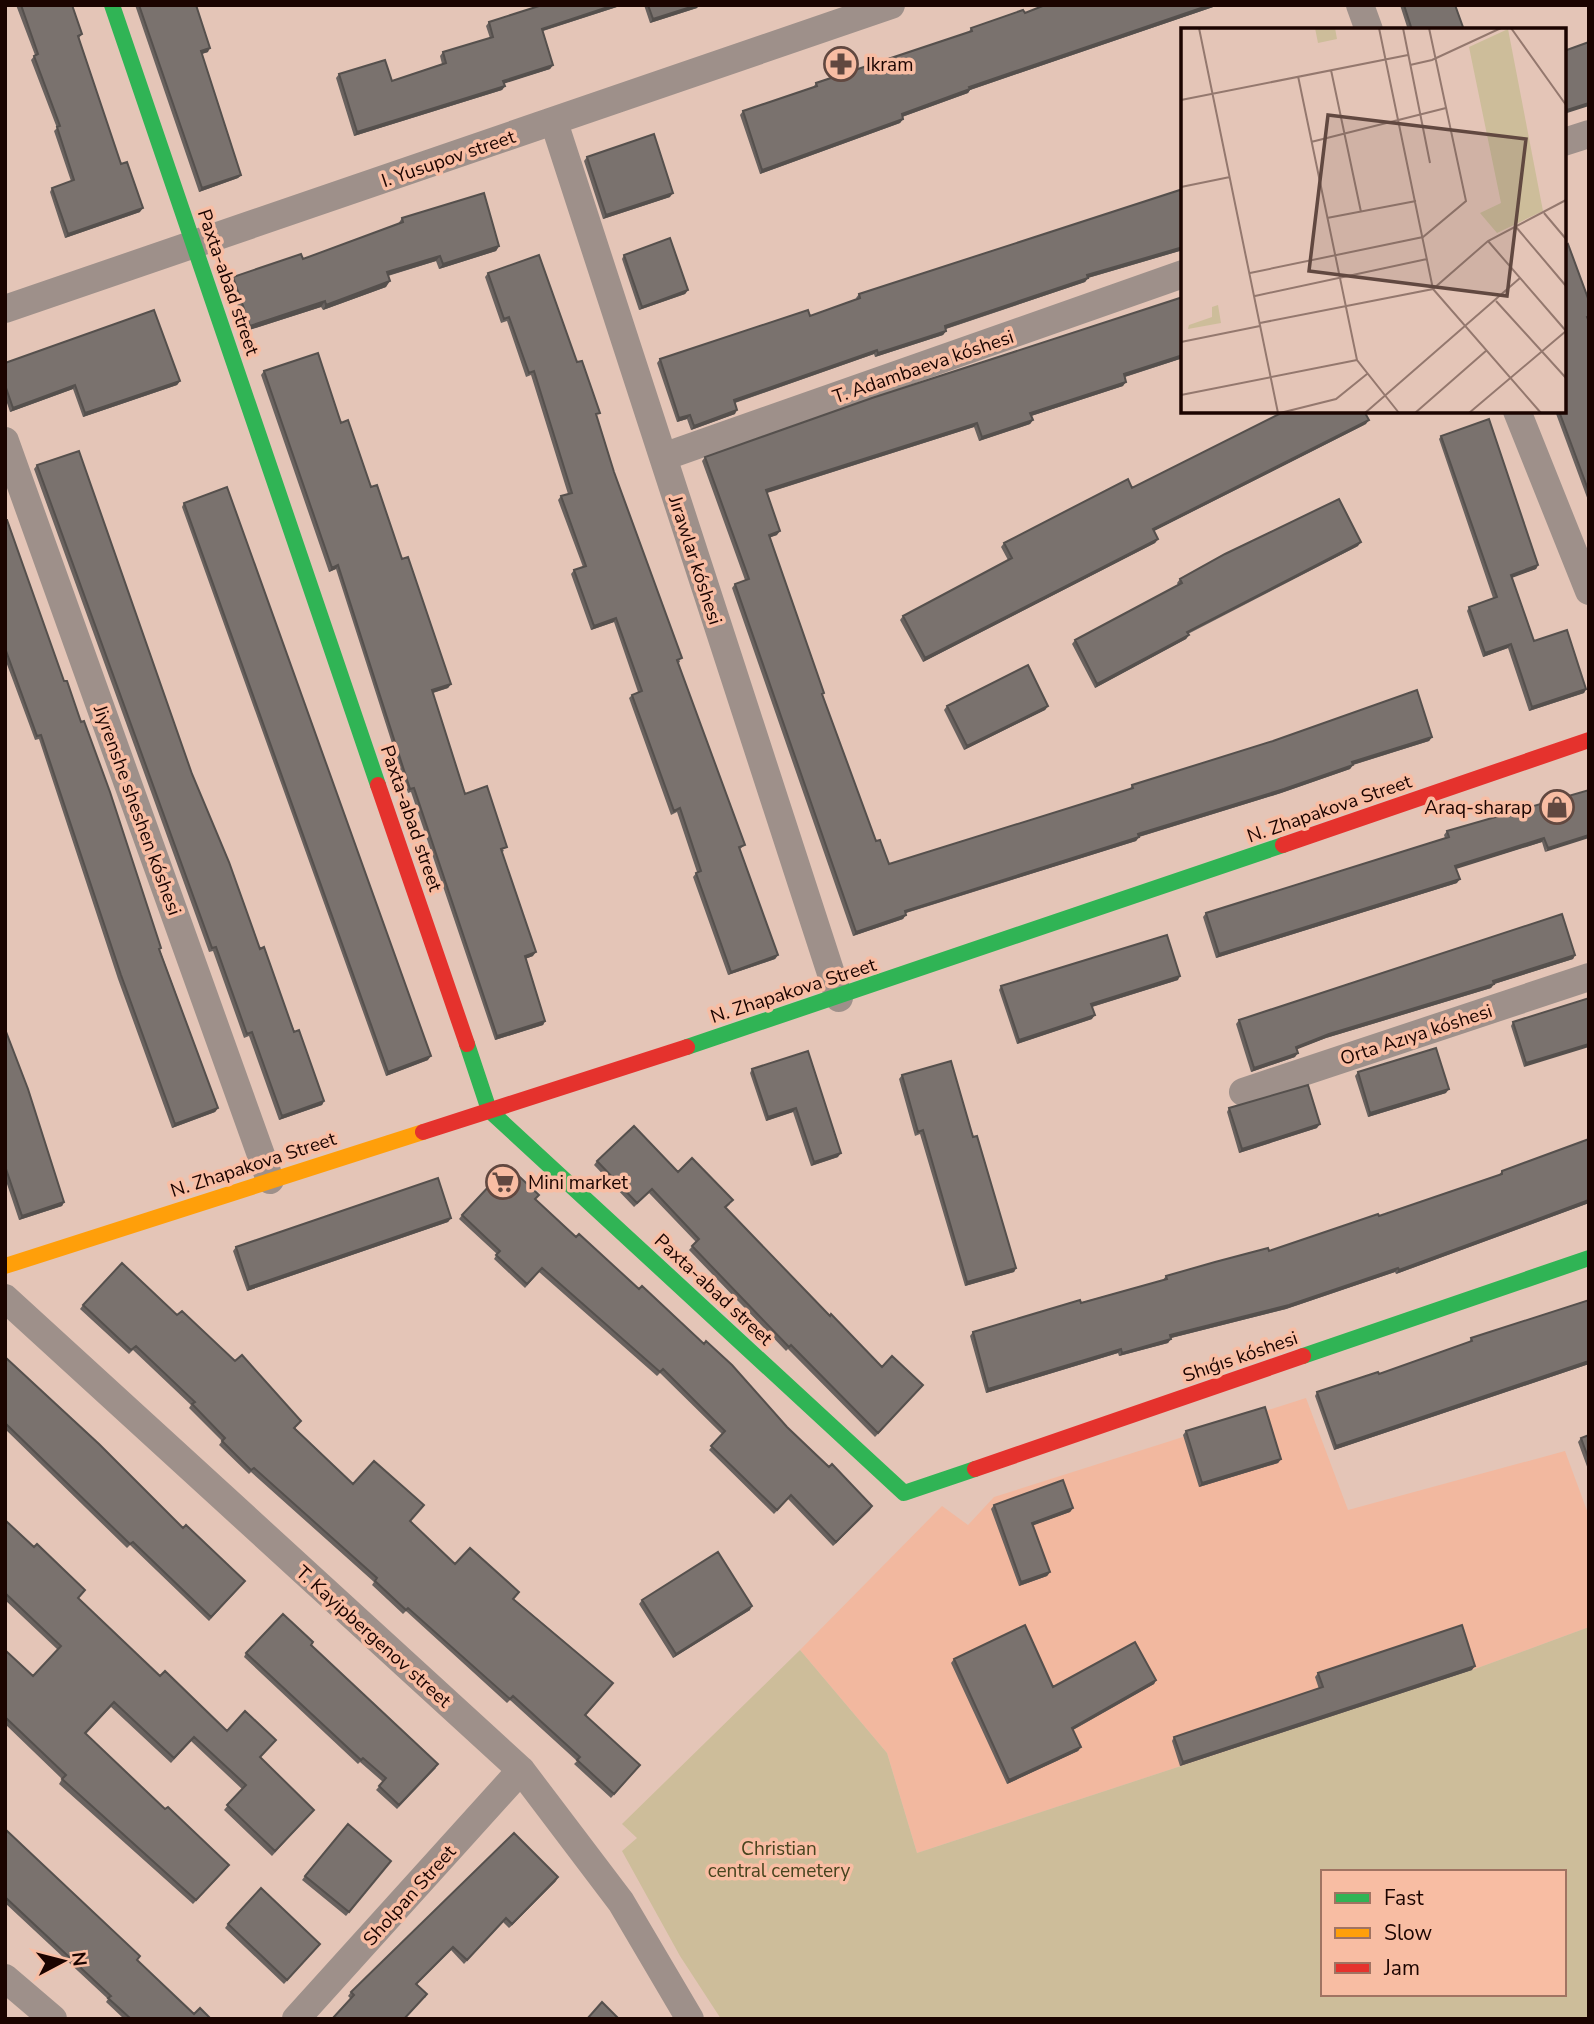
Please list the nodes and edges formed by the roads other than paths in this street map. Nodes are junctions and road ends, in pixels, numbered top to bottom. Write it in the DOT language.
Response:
graph roads {
  1 [pos="113,5"];
  2 [pos="891,5"];
  3 [pos="1360,5"];
  4 [pos="1368,28"];
  5 [pos="554,122"];
  6 [pos="1589,134"];
  7 [pos="1566,141"];
  8 [pos="194,245"];
  9 [pos="1181,275"];
  10 [pos="5,309"];
  11 [pos="1518,413"];
  12 [pos="5,440"];
  13 [pos="663,457"];
  14 [pos="1589,591"];
  15 [pos="1589,740"];
  16 [pos="1589,977"];
  17 [pos="839,998"];
  18 [pos="1243,1091"];
  19 [pos="489,1111"];
  20 [pos="270,1180"];
  21 [pos="1589,1258"];
  22 [pos="5,1266"];
  23 [pos="5,1298"];
  24 [pos="904,1493"];
  25 [pos="521,1770"];
  26 [pos="5,1978"];
  27 [pos="53,2019"];
  28 [pos="296,2019"];
  29 [pos="690,2019"];
  1 -- 8 [label="street, Paxta-abad street"];
  2 -- 5 [label="street, I. Yusupov street"];
  3 -- 4 [label="street"];
  5 -- 8 [label="street, I. Yusupov street"];
  5 -- 13 [label="street, Jırawlar kóshesi"];
  6 -- 7 [label="street"];
  8 -- 10 [label="street, I. Yusupov street"];
  8 -- 19 [label="street, Paxta-abad street"];
  9 -- 13 [label="street, T. Adambaeva kóshesi"];
  11 -- 14 [label="street"];
  12 -- 20 [label="street, Jiyrenshe sheshen kóshesi"];
  13 -- 17 [label="street, Jırawlar kóshesi"];
  15 -- 17 [label="street, N. Zhapakova Street"];
  16 -- 18 [label="street, Orta Azıya kóshesi"];
  17 -- 19 [label="street, N. Zhapakova Street"];
  19 -- 20 [label="street, N. Zhapakova Street"];
  19 -- 24 [label="street, Paxta-abad street"];
  20 -- 22 [label="street, N. Zhapakova Street"];
  21 -- 24 [label="street, Shıǵıs kóshesi"];
  23 -- 25 [label="street, T. Kayipbergenov street"];
  25 -- 28 [label="street, Sholpan Street"];
  25 -- 29 [label="street, T. Kayipbergenov street"];
  26 -- 27 [label="street"];
}
